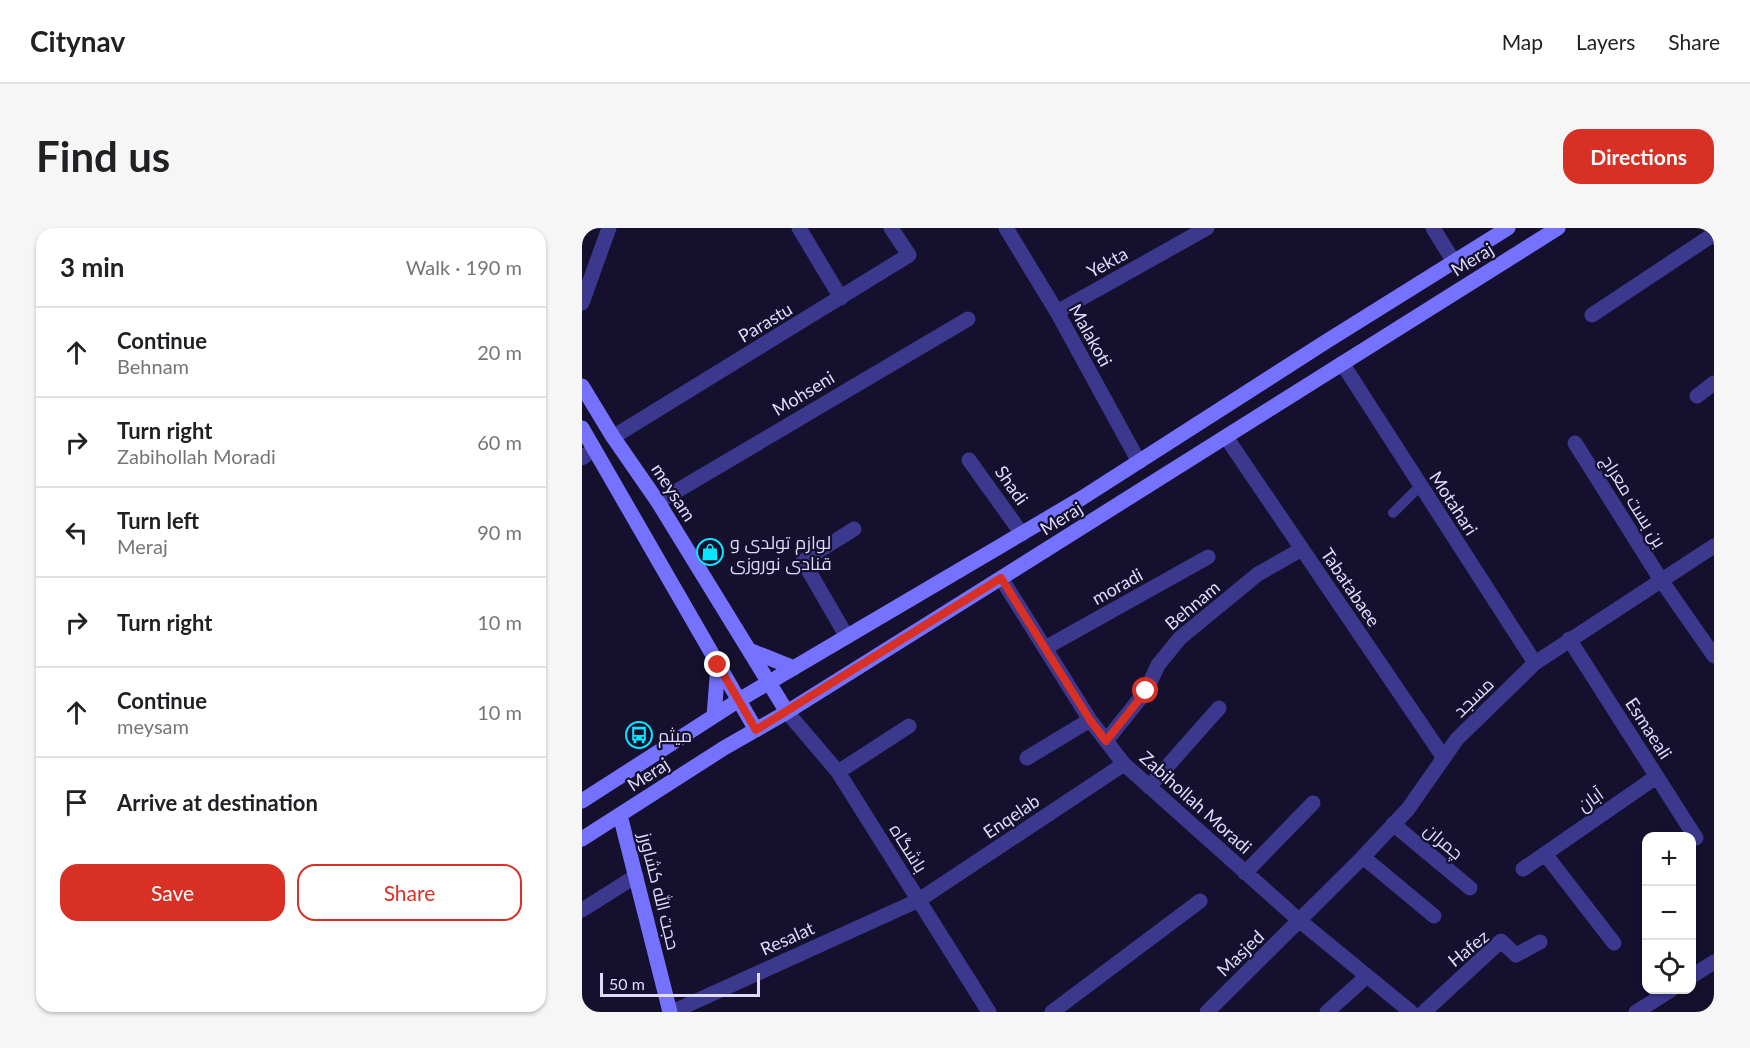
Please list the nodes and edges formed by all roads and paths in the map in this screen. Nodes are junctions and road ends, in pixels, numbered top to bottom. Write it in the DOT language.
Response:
graph roads {
  1 [pos="609,228"];
  2 [pos="799,228"];
  3 [pos="891,228"];
  4 [pos="1006,228"];
  5 [pos="1207,228"];
  6 [pos="1433,228"];
  7 [pos="1508,228"];
  8 [pos="1558,228"];
  9 [pos="1714,234"];
  10 [pos="1454,262"];
  11 [pos="841,298"];
  12 [pos="582,303"];
  13 [pos="1057,312"];
  14 [pos="1592,315"];
  15 [pos="968,319"];
  16 [pos="1327,341"];
  17 [pos="1342,363"];
  18 [pos="1714,383"];
  19 [pos="582,386"];
  20 [pos="1697,396"];
  21 [pos="582,428"];
  22 [pos="613,437"];
  23 [pos="1226,437"];
  24 [pos="1575,443"];
  25 [pos="588,454"];
  26 [pos="969,460"];
  27 [pos="1139,462"];
  28 [pos="1420,486"];
  29 [pos="658,502"];
  30 [pos="1393,513"];
  31 [pos="854,529"];
  32 [pos="1022,534"];
  33 [pos="1714,546"];
  34 [pos="1302,549"];
  35 [pos="1208,557"];
  36 [pos="1001,578"];
  37 [pos="1661,580"];
  38 [pos="847,637"];
  39 [pos="1569,639"];
  40 [pos="1045,648"];
  41 [pos="749,650"];
  42 [pos="1714,656"];
  43 [pos="1535,663"];
  44 [pos="718,665"];
  45 [pos="794,668"];
  46 [pos="771,682"];
  47 [pos="739,700"];
  48 [pos="1219,708"];
  49 [pos="787,712"];
  50 [pos="714,716"];
  51 [pos="1090,720"];
  52 [pos="909,726"];
  53 [pos="756,730"];
  54 [pos="1106,741"];
  55 [pos="1027,758"];
  56 [pos="1444,758"];
  57 [pos="1124,764"];
  58 [pos="838,772"];
  59 [pos="1656,777"];
  60 [pos="1149,787"];
  61 [pos="582,801"];
  62 [pos="1313,803"];
  63 [pos="620,815"];
  64 [pos="1393,824"];
  65 [pos="1692,832"];
  66 [pos="582,839"];
  67 [pos="1545,854"];
  68 [pos="1363,857"];
  69 [pos="1523,869"];
  70 [pos="1245,873"];
  71 [pos="636,876"];
  72 [pos="1470,888"];
  73 [pos="919,900"];
  74 [pos="1200,901"];
  75 [pos="582,910"];
  76 [pos="1434,916"];
  77 [pos="1300,921"];
  78 [pos="1540,942"];
  79 [pos="1614,943"];
  80 [pos="1714,962"];
  81 [pos="1696,973"];
  82 [pos="1366,976"];
  83 [pos="1664,994"];
  84 [pos="671,1012"];
  85 [pos="988,1012"];
  86 [pos="1052,1012"];
  87 [pos="1207,1012"];
  88 [pos="1327,1012"];
  89 [pos="1411,1012"];
  90 [pos="1424,1012"];
  91 [pos="1635,1012"];
  1 -- 12 [label="street"];
  2 -- 11 [label="street"];
  3 -- 11 [label="street, Parastu"];
  4 -- 13 [label="street, Malakoti"];
  5 -- 13 [label="street, Yekta"];
  6 -- 10 [label="street"];
  7 -- 10 [label="main road, Meraj"];
  8 -- 17 [label="main road, Meraj"];
  9 -- 14 [label="street"];
  10 -- 16 [label="main road, Meraj"];
  11 -- 22 [label="street, Parastu"];
  13 -- 27 [label="street, Malakoti"];
  15 -- 29 [label="street, Mohseni"];
  16 -- 17 [label="main road"];
  16 -- 27 [label="main road, Meraj"];
  17 -- 23 [label="main road, Meraj"];
  17 -- 28 [label="street, Motahari"];
  18 -- 20 [label="street"];
  19 -- 22 [label="main road, meysam"];
  21 -- 25 [label="main road"];
  22 -- 29 [label="main road, meysam"];
  23 -- 34 [label="street, Tabatabaee"];
  23 -- 36 [label="main road, Meraj"];
  24 -- 37 [label="street, بن بست معراج"];
  25 -- 44 [label="main road"];
  26 -- 32 [label="street, Shadi"];
  27 -- 32 [label="main road, Meraj"];
  28 -- 30 [label="lane"];
  28 -- 43 [label="street, Motahari"];
  29 -- 41 [label="main road, meysam"];
  31 -- 38 [label="street"];
  32 -- 38 [label="main road, Meraj"];
  33 -- 37 [label="street, مسجد"];
  34 -- 54 [label="street, Behnam"];
  34 -- 56 [label="street, Tabatabaee"];
  35 -- 40 [label="street, moradi"];
  36 -- 40 [label="street, Zabihollah Moradi"];
  36 -- 49 [label="main road, Meraj"];
  37 -- 39 [label="street, مسجد"];
  37 -- 42 [label="street, بن بست معراج"];
  38 -- 45 [label="main road, Meraj"];
  39 -- 43 [label="street, مسجد"];
  39 -- 59 [label="street, Esmaeali"];
  40 -- 51 [label="street, Zabihollah Moradi"];
  41 -- 45 [label="main road"];
  41 -- 46 [label="main road, meysam"];
  43 -- 56 [label="street, مسجد"];
  44 -- 47 [label="main road"];
  44 -- 50 [label="main road"];
  45 -- 46 [label="main road, Meraj"];
  46 -- 47 [label="main road, Meraj"];
  46 -- 49 [label="main road, meysam"];
  47 -- 50 [label="main road, Meraj"];
  47 -- 53 [label="main road"];
  48 -- 60 [label="street"];
  49 -- 53 [label="main road, Meraj"];
  49 -- 58 [label="street, باشگاه"];
  50 -- 61 [label="main road, Meraj"];
  51 -- 54 [label="street, Zabihollah Moradi"];
  51 -- 55 [label="street"];
  52 -- 58 [label="street"];
  53 -- 63 [label="main road, Meraj"];
  54 -- 57 [label="street, Zabihollah Moradi"];
  56 -- 64 [label="street, مسجد"];
  57 -- 60 [label="street, Zabihollah Moradi"];
  57 -- 73 [label="street, Enqelab"];
  58 -- 73 [label="street, باشگاه"];
  59 -- 65 [label="street, Esmaeali"];
  59 -- 67 [label="street, آبان"];
  60 -- 70 [label="street, Zabihollah Moradi"];
  62 -- 70 [label="street"];
  63 -- 66 [label="main road, Meraj"];
  63 -- 71 [label="main road, حجت الله کشاورز"];
  64 -- 68 [label="street, مسجد"];
  64 -- 72 [label="street, چمران"];
  67 -- 69 [label="street, آبان"];
  67 -- 79 [label="street"];
  68 -- 76 [label="street"];
  68 -- 77 [label="street, مسجد"];
  70 -- 77 [label="street, Zabihollah Moradi"];
  71 -- 75 [label="street"];
  71 -- 84 [label="main road, حجت الله کشاورز"];
  73 -- 84 [label="street, Resalat"];
  73 -- 85 [label="street, باشگاه"];
  74 -- 86 [label="street"];
  77 -- 82 [label="street, Zabihollah Moradi"];
  77 -- 87 [label="street, Masjed"];
  78 -- 90 [label="street, Hafez"];
  80 -- 81 [label="street"];
  82 -- 88 [label="street"];
  82 -- 89 [label="street, Zabihollah Moradi"];
  83 -- 91 [label="street"];
}
